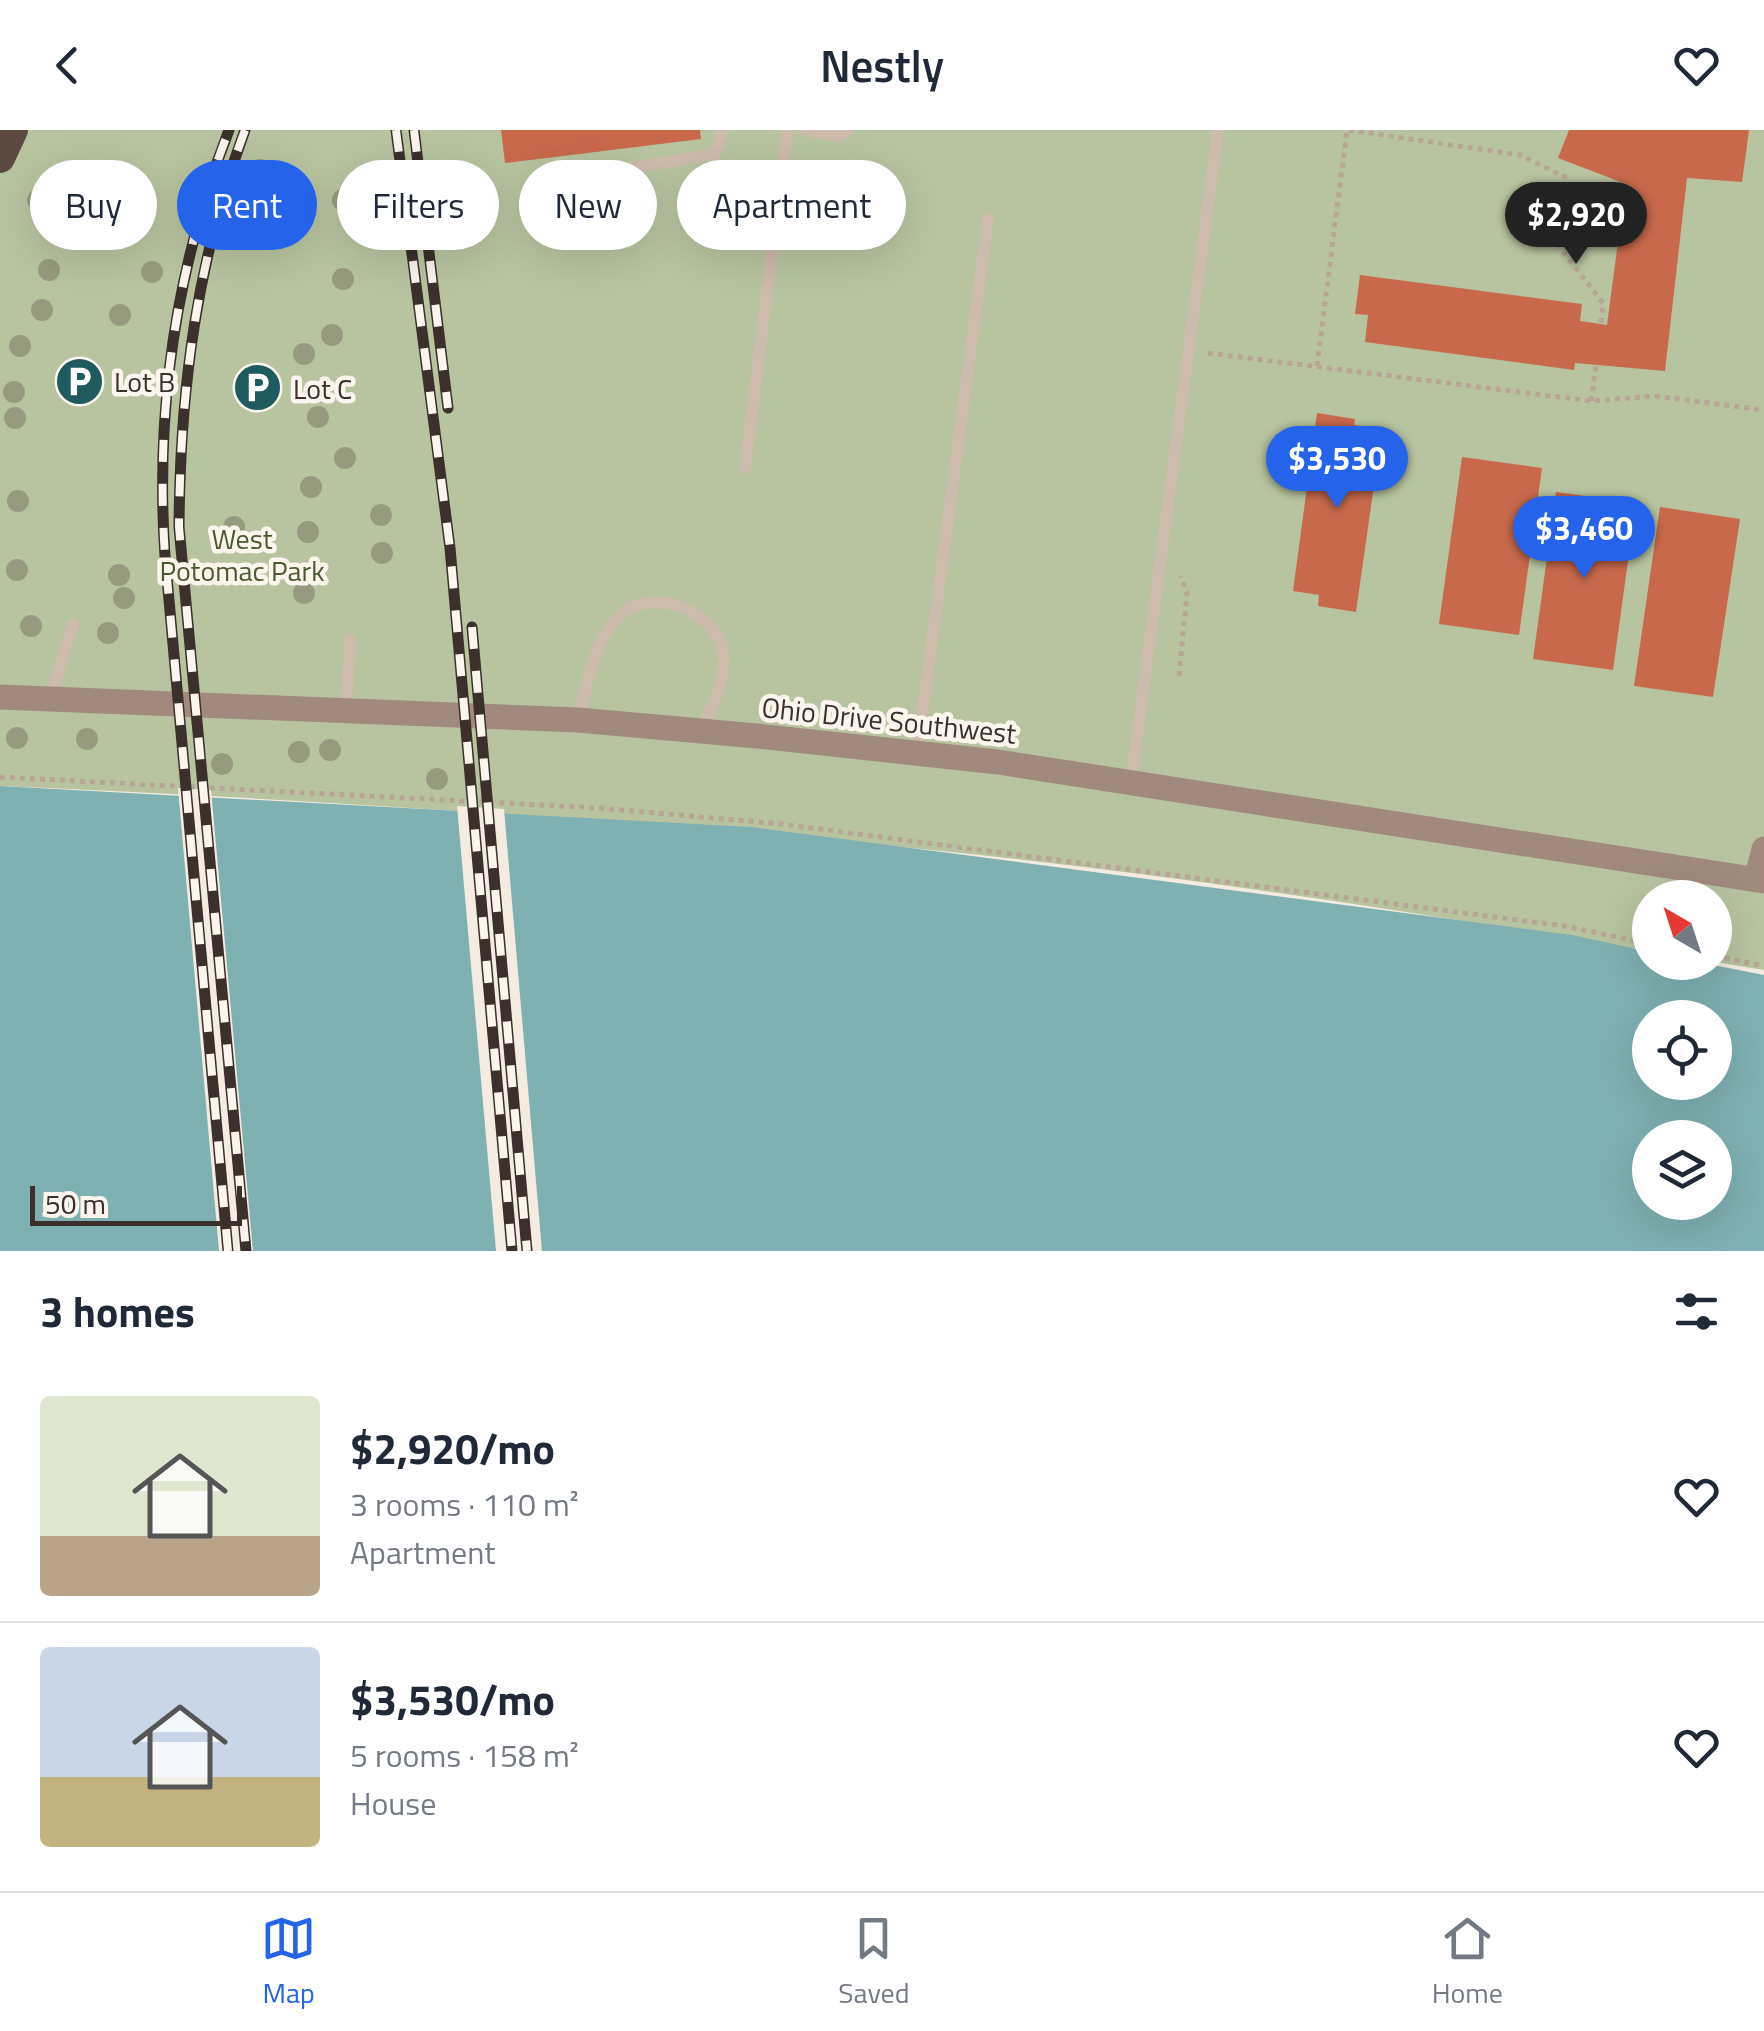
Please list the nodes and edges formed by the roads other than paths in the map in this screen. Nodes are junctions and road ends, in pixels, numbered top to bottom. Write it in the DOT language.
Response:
graph roads {
  1 [pos="13,130"];
  2 [pos="723,130"];
  3 [pos="787,130"];
  4 [pos="806,130"];
  5 [pos="848,130"];
  6 [pos="1218,130"];
  7 [pos="0,158"];
  8 [pos="657,164"];
  9 [pos="988,219"];
  10 [pos="746,468"];
  11 [pos="73,624"];
  12 [pos="350,640"];
  13 [pos="0,697"];
  14 [pos="50,698"];
  15 [pos="346,712"];
  16 [pos="578,720"];
  17 [pos="702,730"];
  18 [pos="917,753"];
  19 [pos="1131,781"];
  20 [pos="1764,848"];
  21 [pos="1760,880"];
  1 -- 7 [label="highway"];
  2 -- 8 [label="lane"];
  3 -- 10 [label="lane"];
  4 -- 5 [label="lane"];
  6 -- 19 [label="lane"];
  9 -- 18 [label="lane"];
  11 -- 14 [label="lane"];
  12 -- 15 [label="lane"];
  13 -- 14 [label="street, Ohio Drive Southwest"];
  14 -- 15 [label="street, Ohio Drive Southwest"];
  15 -- 16 [label="street, Ohio Drive Southwest"];
  16 -- 17 [label="street, Ohio Drive Southwest"];
  16 -- 17 [label="lane"];
  17 -- 18 [label="street, Ohio Drive Southwest"];
  18 -- 19 [label="street, Ohio Drive Southwest"];
  19 -- 21 [label="street, Ohio Drive Southwest"];
  20 -- 21 [label="street"];
}
